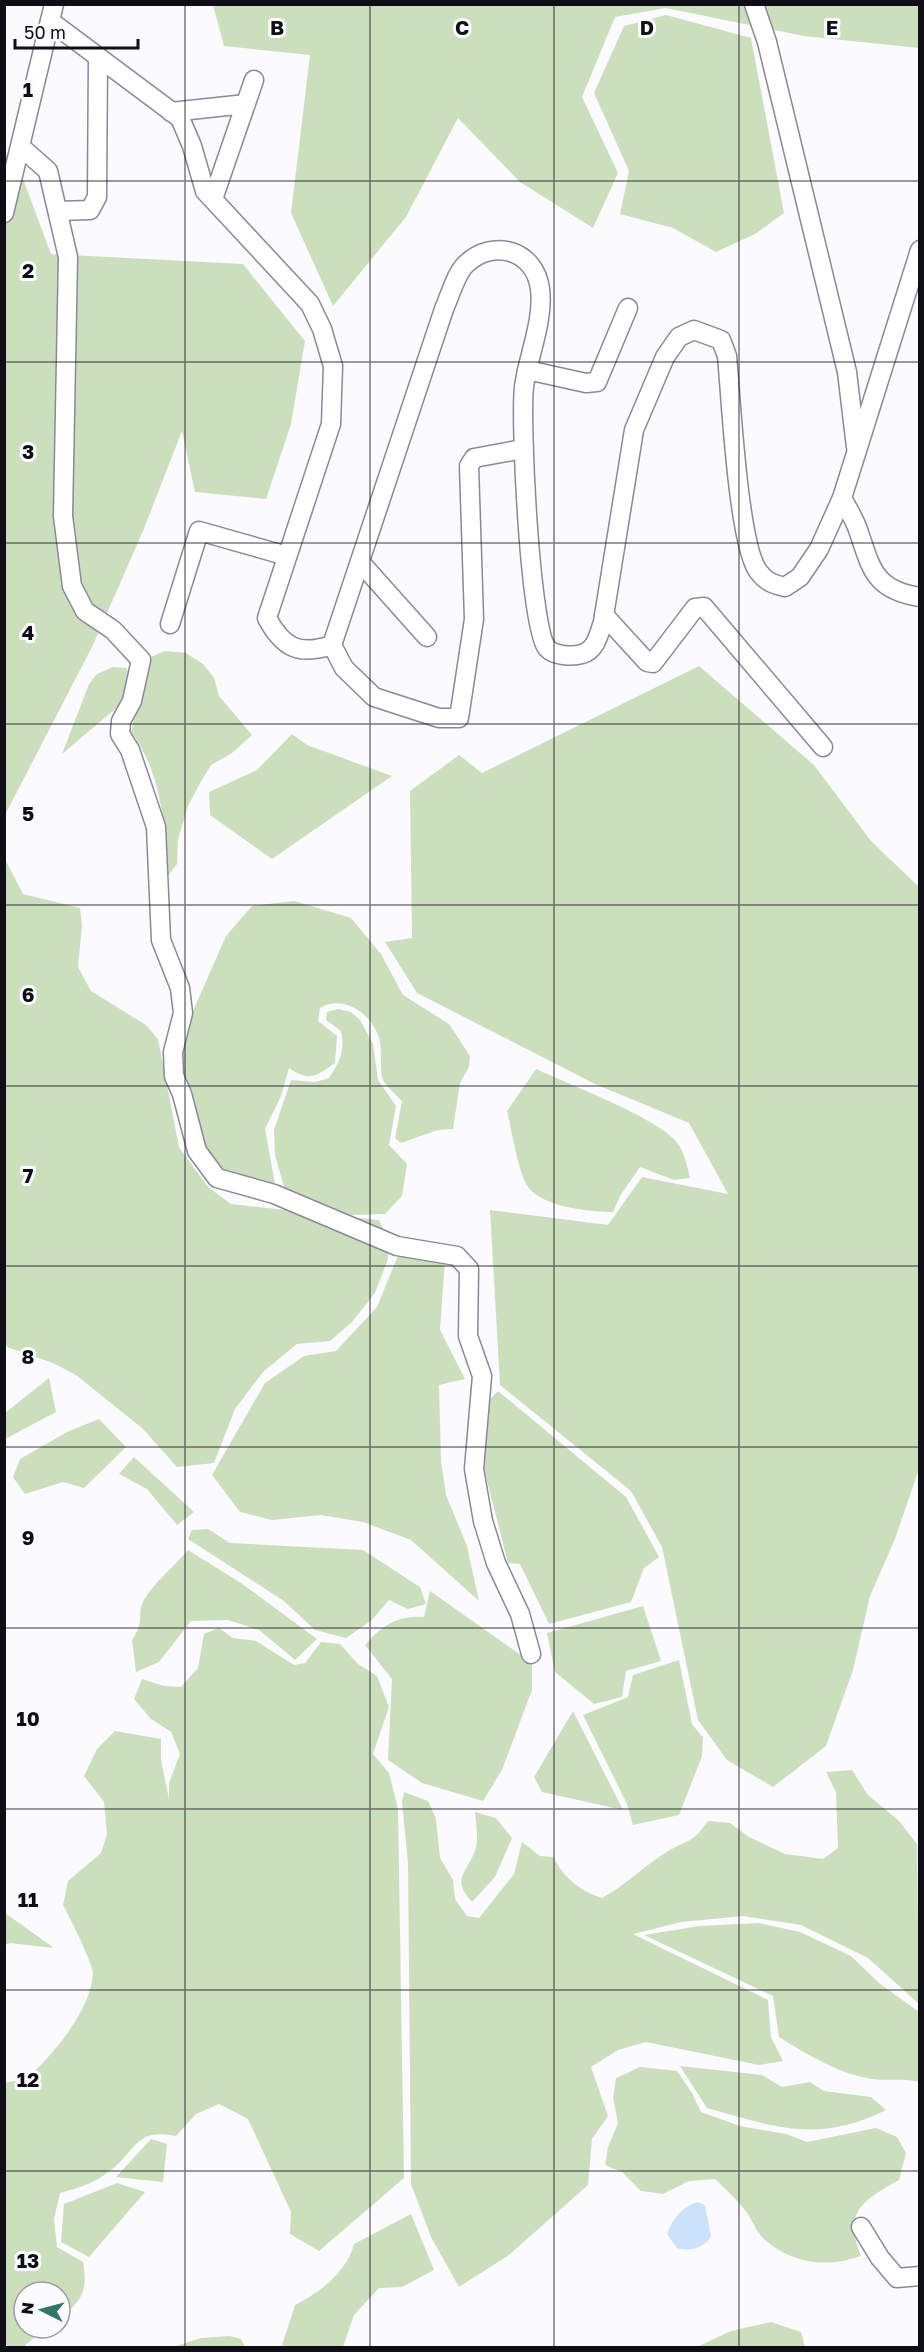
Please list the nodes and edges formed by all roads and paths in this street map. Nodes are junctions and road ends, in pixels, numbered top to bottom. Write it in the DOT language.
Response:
graph roads {
  1 [pos="754,4"];
  2 [pos="52,13"];
  3 [pos="98,57"];
  4 [pos="254,80"];
  5 [pos="246,104"];
  6 [pos="171,112"];
  7 [pos="21,147"];
  8 [pos="213,199"];
  9 [pos="58,211"];
  10 [pos="4,213"];
  11 [pos="920,250"];
  12 [pos="628,308"];
  13 [pos="528,370"];
  14 [pos="523,449"];
  15 [pos="857,455"];
  16 [pos="842,498"];
  17 [pos="287,556"];
  18 [pos="361,563"];
  19 [pos="920,597"];
  20 [pos="604,615"];
  21 [pos="170,624"];
  22 [pos="428,637"];
  23 [pos="332,645"];
  24 [pos="823,747"];
  25 [pos="531,1654"];
  26 [pos="861,2227"];
  27 [pos="920,2276"];
  1 -- 15 [label="street"];
  2 -- 3 [label="street"];
  2 -- 7 [label="street"];
  3 -- 6 [label="street"];
  3 -- 9 [label="street"];
  4 -- 5 [label="street"];
  5 -- 6 [label="street"];
  5 -- 8 [label="street"];
  6 -- 8 [label="street"];
  7 -- 9 [label="street"];
  7 -- 10 [label="street"];
  8 -- 17 [label="street"];
  9 -- 25 [label="street"];
  11 -- 15 [label="street"];
  12 -- 13 [label="street"];
  13 -- 14 [label="street"];
  13 -- 18 [label="street"];
  14 -- 20 [label="street"];
  14 -- 23 [label="street"];
  15 -- 16 [label="street"];
  16 -- 19 [label="street"];
  16 -- 20 [label="street"];
  17 -- 21 [label="street"];
  17 -- 23 [label="street"];
  18 -- 22 [label="street"];
  18 -- 23 [label="street"];
  20 -- 24 [label="street"];
  26 -- 27 [label="street"];
}
